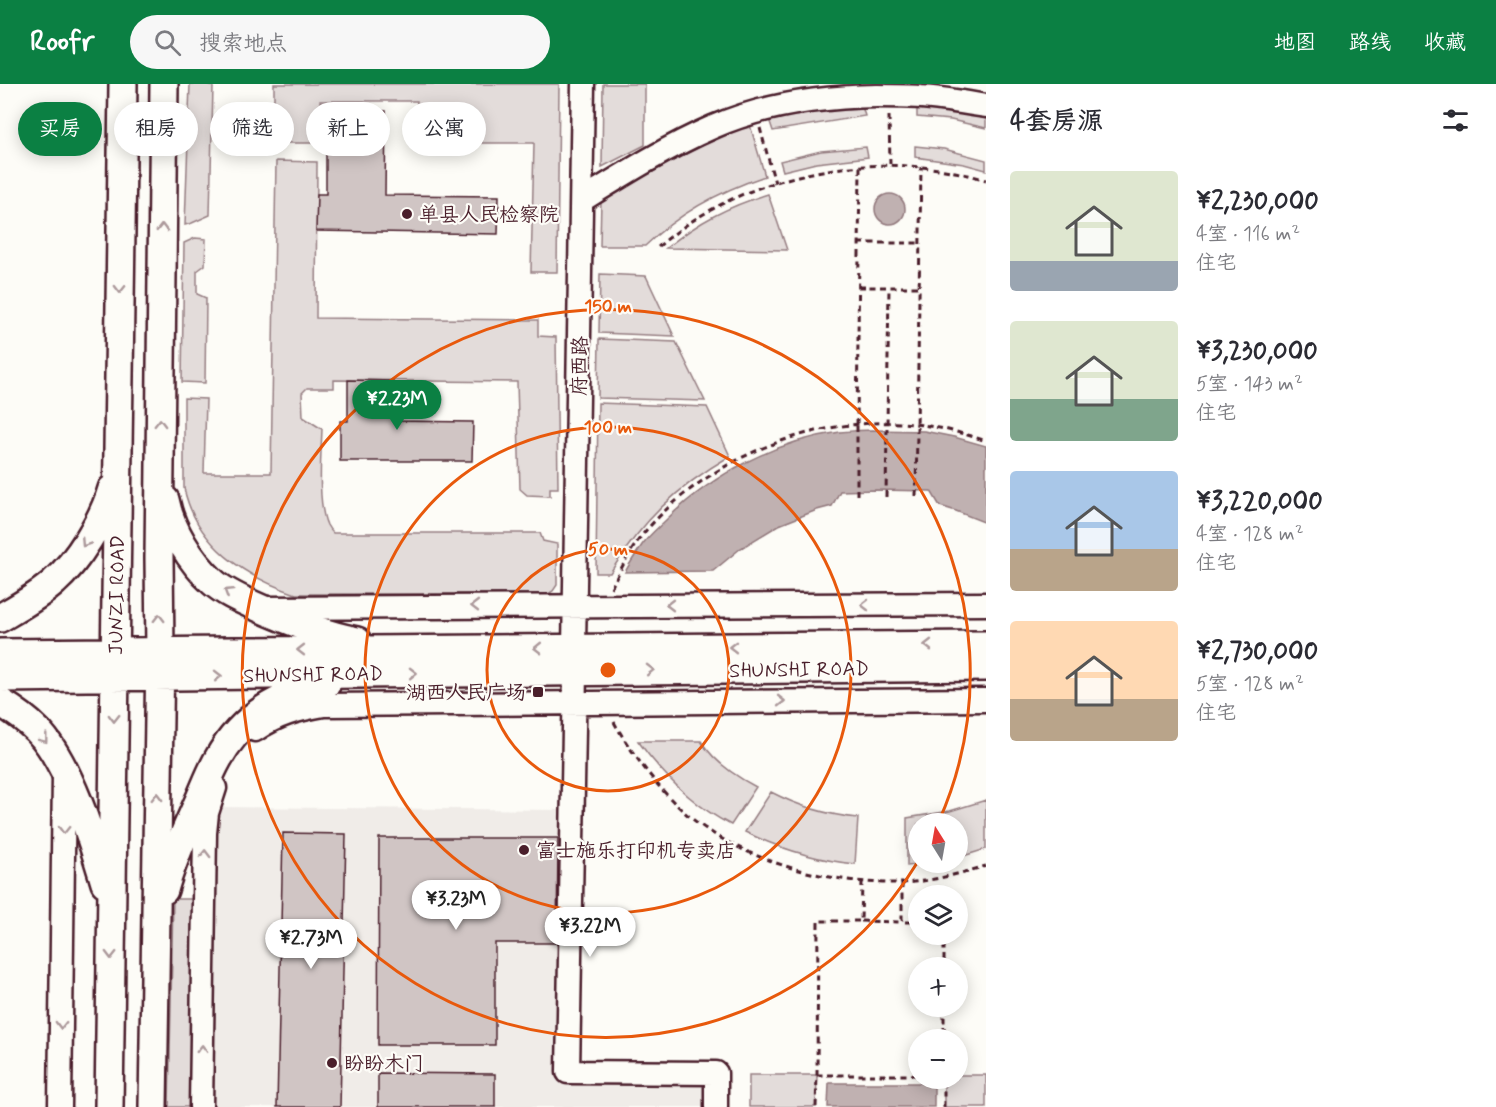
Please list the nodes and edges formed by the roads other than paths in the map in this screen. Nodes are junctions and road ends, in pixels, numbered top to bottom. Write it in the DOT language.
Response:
graph roads {
  1 [pos="123,84"];
  2 [pos="164,84"];
  3 [pos="583,84"];
  4 [pos="986,106"];
  5 [pos="582,200"];
  6 [pos="160,466"];
  7 [pos="117,471"];
  8 [pos="986,604"];
  9 [pos="261,608"];
  10 [pos="0,618"];
  11 [pos="986,645"];
  12 [pos="402,649"];
  13 [pos="0,653"];
  14 [pos="575,659"];
  15 [pos="115,664"];
  16 [pos="159,664"];
  17 [pos="986,667"];
  18 [pos="373,674"];
  19 [pos="0,678"];
  20 [pos="986,700"];
  21 [pos="0,702"];
  22 [pos="236,740"];
  23 [pos="64,771"];
  24 [pos="111,916"];
  25 [pos="156,917"];
  26 [pos="60,1107"];
  27 [pos="109,1107"];
  28 [pos="153,1107"];
  29 [pos="201,1107"];
  30 [pos="716,1107"];
  1 -- 7 [label="main road, JUNZI ROAD, one-way"];
  6 -- 2 [label="main road, one-way"];
  3 -- 5 [label="street, 府西路"];
  4 -- 5 [label="street"];
  5 -- 14 [label="street, 府西路"];
  9 -- 6 [label="main road, one-way"];
  16 -- 6 [label="main road, one-way"];
  7 -- 10 [label="main road, one-way"];
  7 -- 15 [label="main road, JUNZI ROAD"];
  8 -- 9 [label="street, one-way"];
  9 -- 12 [label="main road"];
  11 -- 14 [label="main road, SHUNSHI ROAD, one-way"];
  14 -- 12 [label="main road, SHUNSHI ROAD, one-way"];
  12 -- 16 [label="main road, SHUNSHI ROAD, one-way"];
  13 -- 15 [label="main road, SHUNSHI ROAD"];
  14 -- 17 [label="main road, SHUNSHI ROAD, one-way"];
  18 -- 14 [label="main road, SHUNSHI ROAD, one-way"];
  14 -- 30 [label="street, 府西路"];
  15 -- 16 [label="main road, SHUNSHI ROAD"];
  15 -- 19 [label="main road, SHUNSHI ROAD"];
  15 -- 24 [label="main road, JUNZI ROAD, one-way"];
  16 -- 18 [label="main road, SHUNSHI ROAD, one-way"];
  25 -- 16 [label="main road, one-way"];
  18 -- 22 [label="main road"];
  22 -- 20 [label="street, one-way"];
  21 -- 23 [label="main road, one-way"];
  22 -- 25 [label="main road"];
  29 -- 22 [label="street, one-way"];
  23 -- 24 [label="main road"];
  23 -- 26 [label="street, one-way"];
  24 -- 27 [label="main road, JUNZI ROAD, one-way"];
  25 -- 28 [label="main road"];
}
